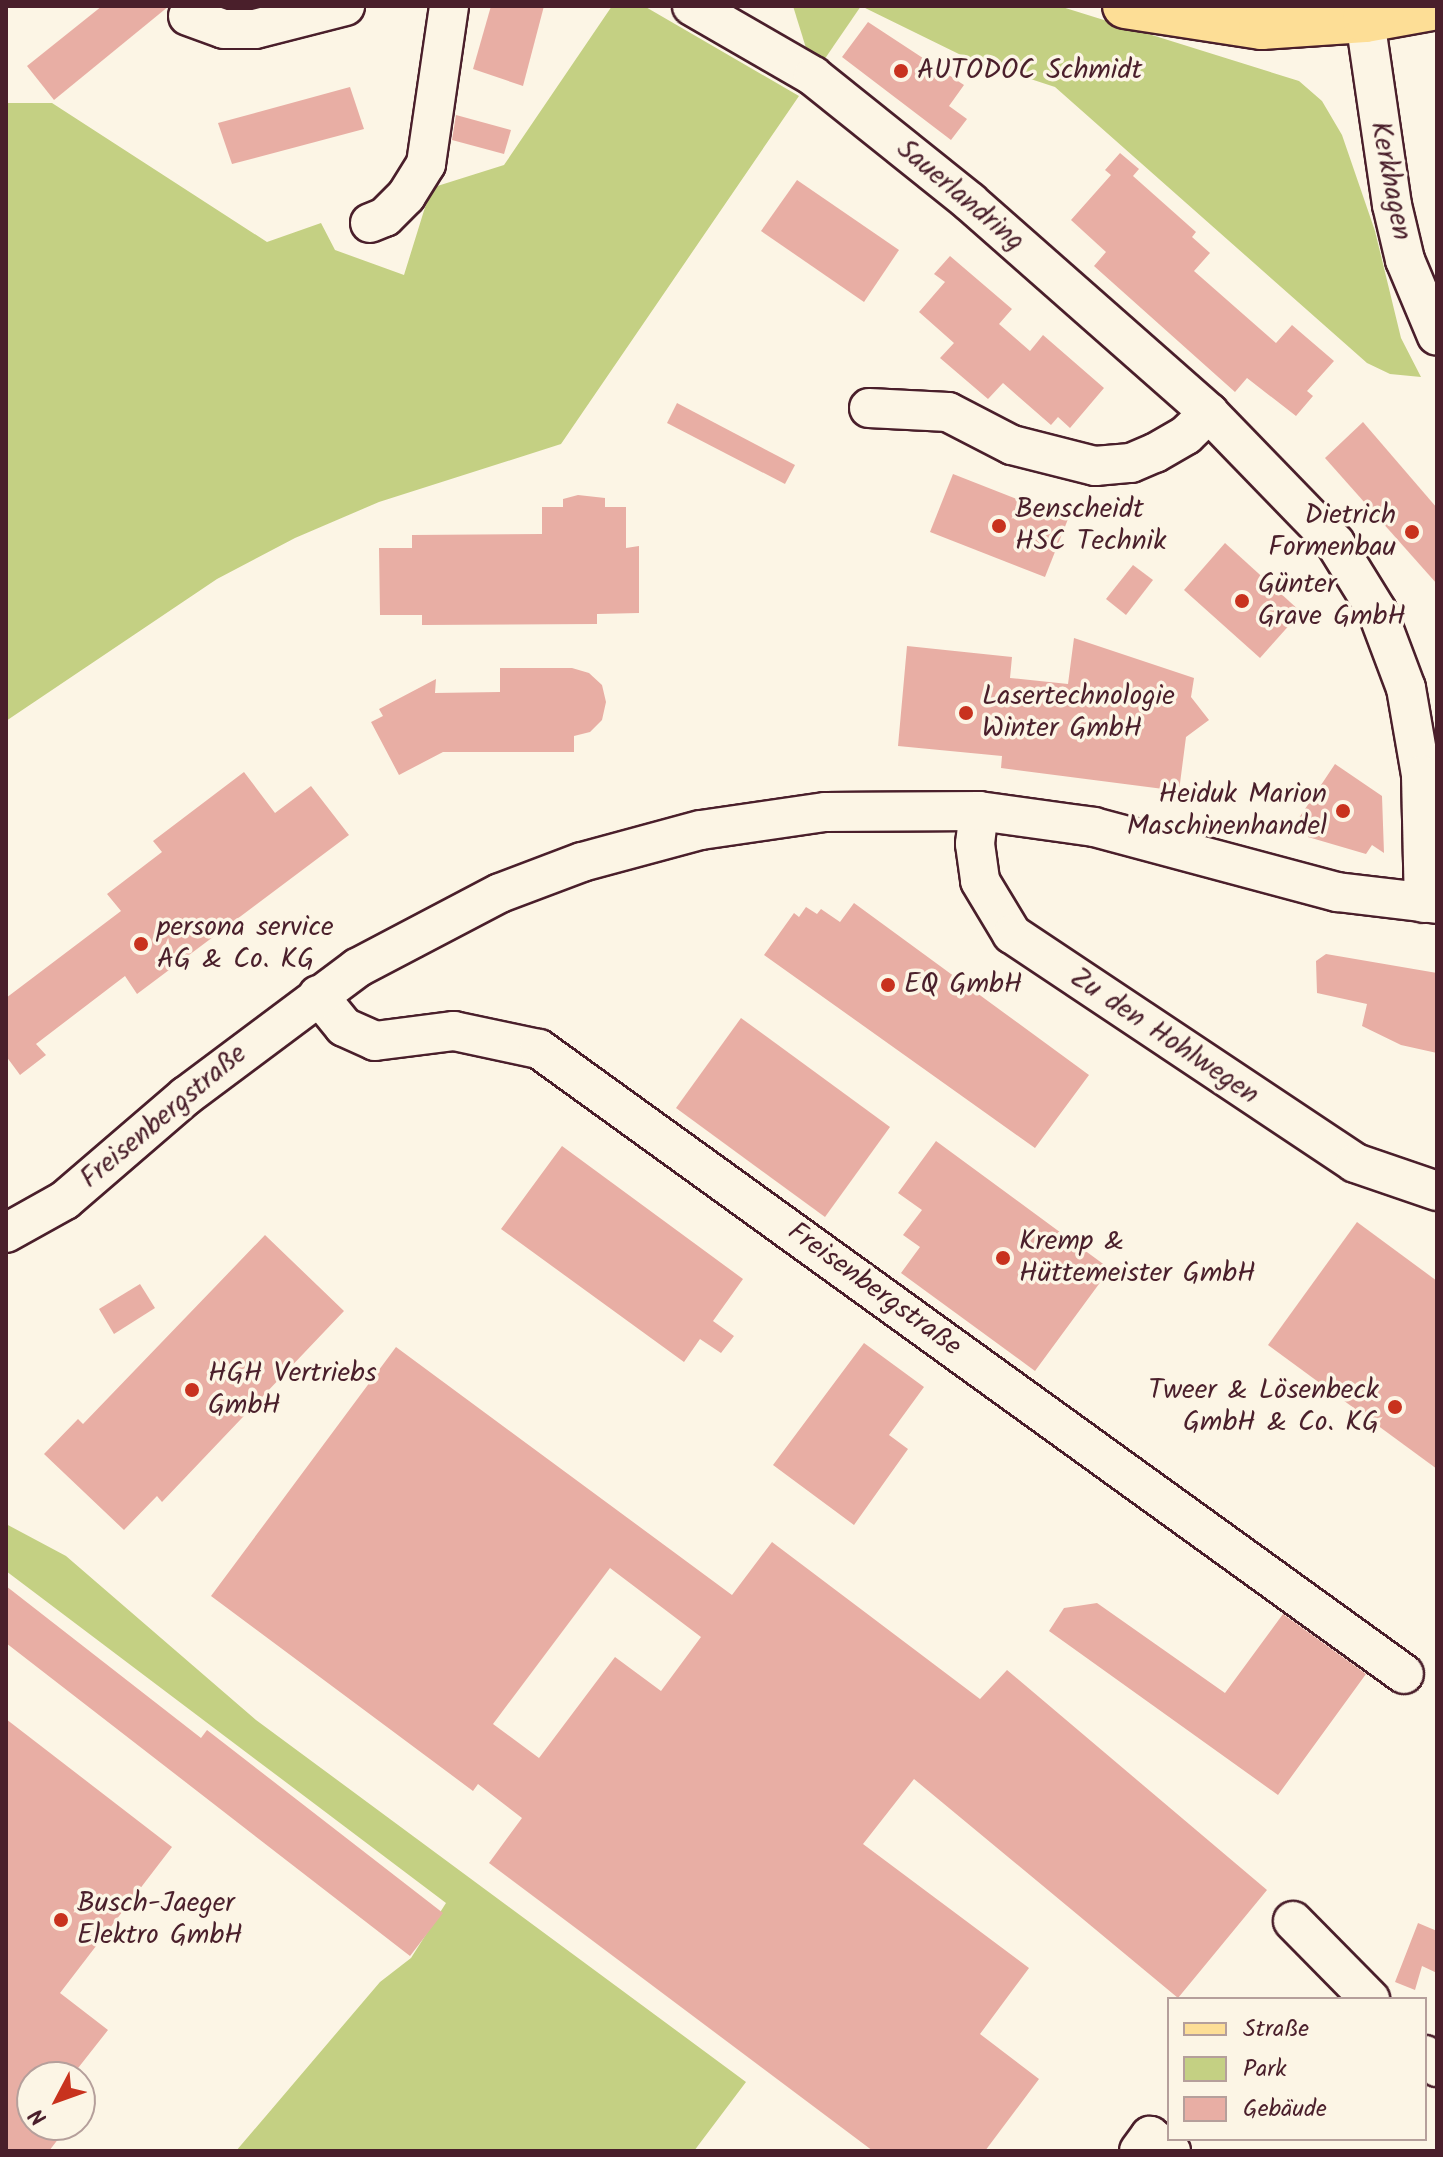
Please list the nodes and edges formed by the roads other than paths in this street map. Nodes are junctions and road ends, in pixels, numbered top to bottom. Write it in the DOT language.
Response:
graph roads {
  1 [pos="345,6"];
  2 [pos="449,6"];
  3 [pos="692,6"];
  4 [pos="1125,6"];
  5 [pos="1437,7"];
  6 [pos="188,16"];
  7 [pos="1365,20"];
  8 [pos="370,223"];
  9 [pos="1437,336"];
  10 [pos="869,408"];
  11 [pos="1209,413"];
  12 [pos="979,811"];
  13 [pos="1430,903"];
  14 [pos="318,995"];
  15 [pos="1437,1191"];
  16 [pos="6,1233"];
  17 [pos="1404,1674"];
  18 [pos="1293,1921"];
  19 [pos="1368,1997"];
  20 [pos="1139,2151"];
  21 [pos="1171,2151"];
  1 -- 6 [label="street"];
  2 -- 8 [label="street"];
  3 -- 11 [label="street, Sauerlandring"];
  4 -- 7 [label="main road"];
  5 -- 7 [label="main road"];
  7 -- 9 [label="street, Kerkhagen"];
  10 -- 11 [label="street"];
  11 -- 13 [label="street, Sauerlandring"];
  12 -- 13 [label="street, Freisenbergstraße"];
  12 -- 14 [label="street, Freisenbergstraße"];
  12 -- 15 [label="street, Zu den Hohlwegen"];
  14 -- 16 [label="street, Freisenbergstraße"];
  14 -- 17 [label="street, Freisenbergstraße"];
  18 -- 19 [label="street"];
  20 -- 21 [label="street"];
}
